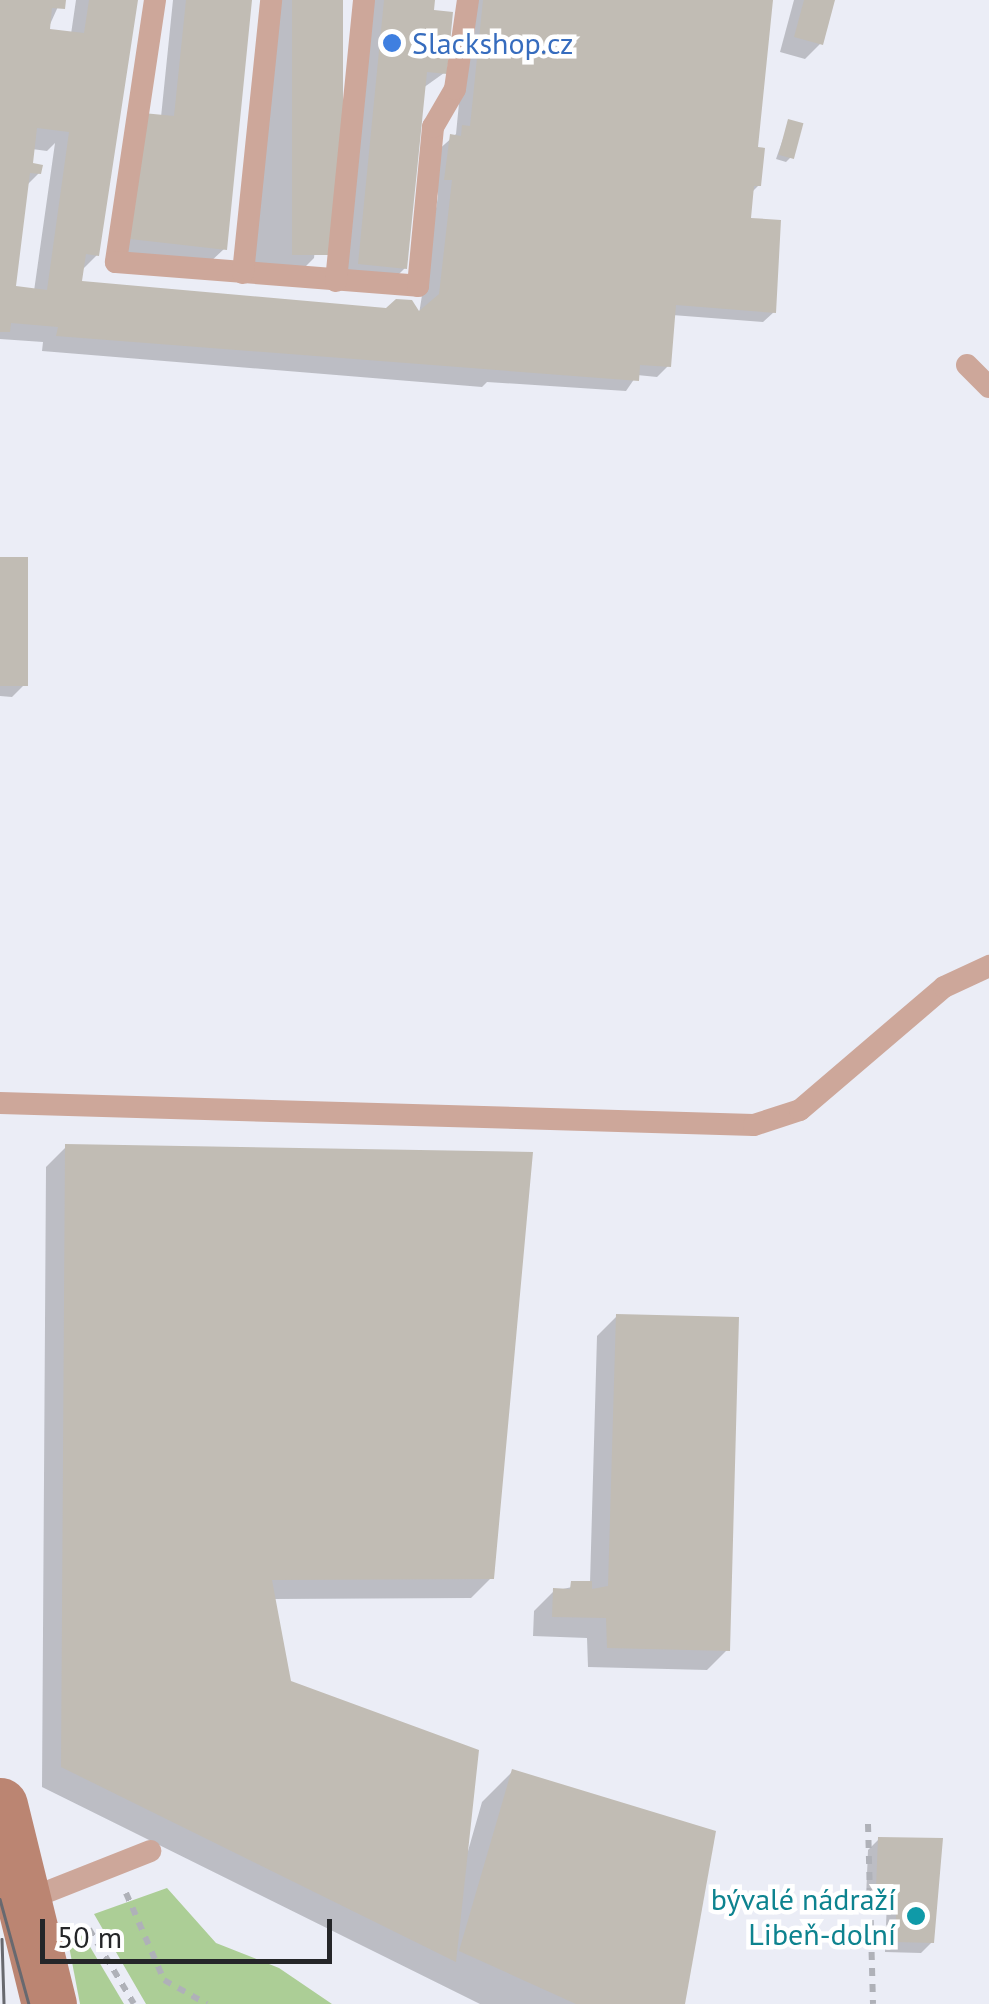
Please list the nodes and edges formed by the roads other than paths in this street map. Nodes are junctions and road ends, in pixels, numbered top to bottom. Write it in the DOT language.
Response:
graph roads {
  1 [pos="155,0"];
  2 [pos="271,0"];
  3 [pos="364,0"];
  4 [pos="468,0"];
  5 [pos="243,273"];
  6 [pos="336,280"];
  7 [pos="967,365"];
  8 [pos="989,386"];
  9 [pos="989,966"];
  10 [pos="0,1104"];
  11 [pos="0,1805"];
  12 [pos="150,1850"];
  13 [pos="24,1901"];
  14 [pos="49,2004"];
  1 -- 5 [label="lane"];
  2 -- 5 [label="lane"];
  3 -- 6 [label="lane"];
  4 -- 6 [label="lane"];
  5 -- 6 [label="lane"];
  7 -- 8 [label="lane"];
  9 -- 10 [label="lane"];
  11 -- 13 [label="main road"];
  12 -- 13 [label="lane"];
  13 -- 14 [label="main road"];
}
